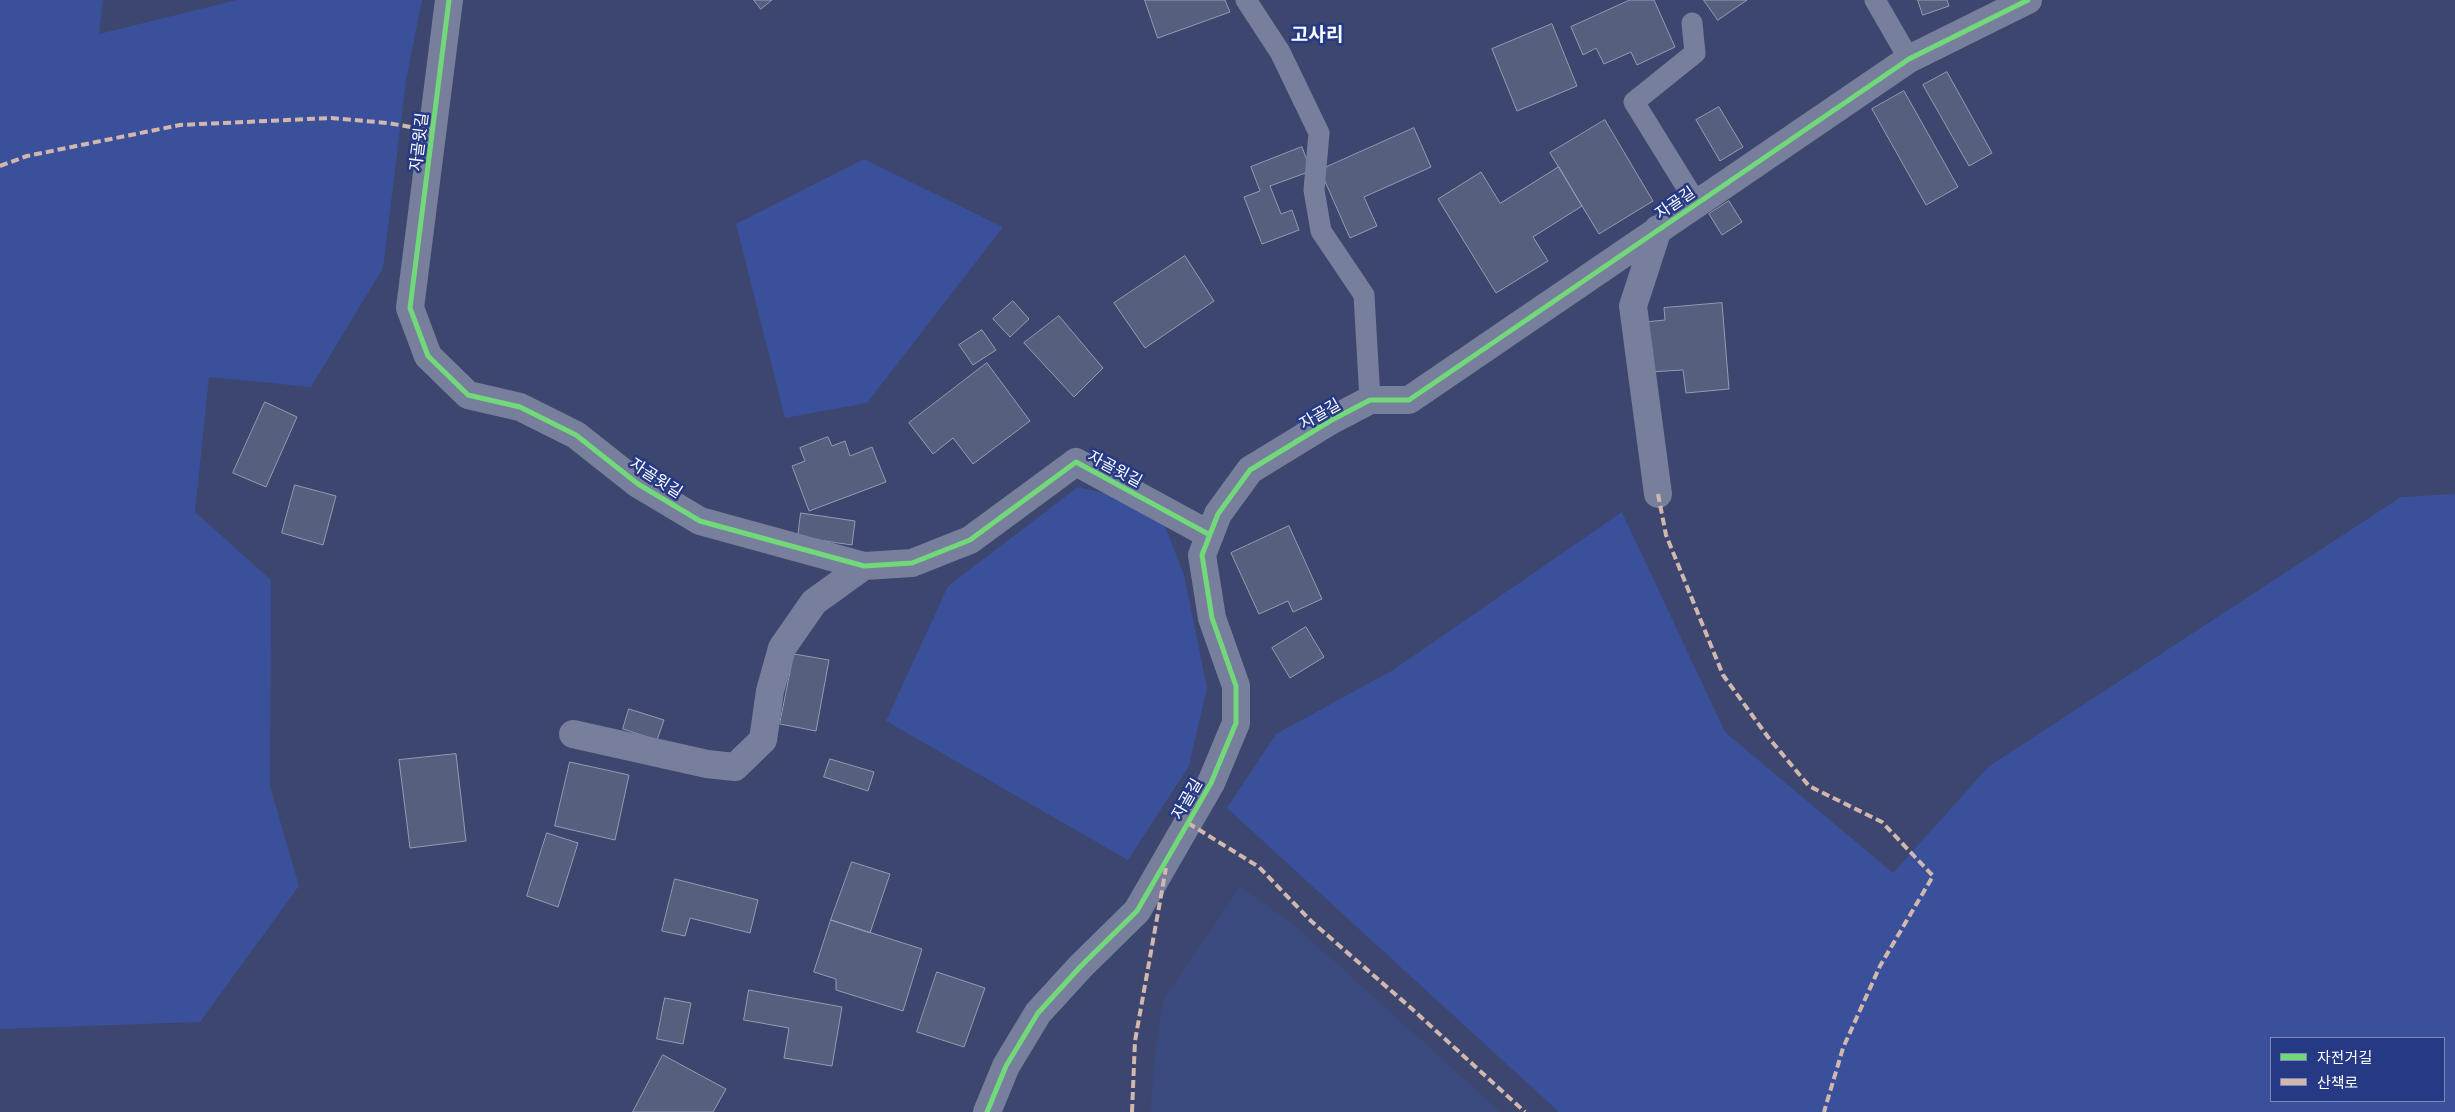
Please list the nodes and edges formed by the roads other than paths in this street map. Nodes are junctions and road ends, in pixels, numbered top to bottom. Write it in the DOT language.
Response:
graph roads {
  1 [pos="449,0"];
  2 [pos="1246,0"];
  3 [pos="1875,0"];
  4 [pos="2028,0"];
  5 [pos="1692,23"];
  6 [pos="1909,59"];
  7 [pos="1697,204"];
  8 [pos="1658,230"];
  9 [pos="1370,400"];
  10 [pos="1658,494"];
  11 [pos="1210,535"];
  12 [pos="864,566"];
  13 [pos="573,734"];
  14 [pos="988,1112"];
  1 -- 12 [label="street, 자골윗길"];
  2 -- 9 [label="lane"];
  3 -- 6 [label="lane"];
  4 -- 6 [label="street, 자골길"];
  5 -- 7 [label="lane"];
  6 -- 7 [label="street, 자골길"];
  7 -- 8 [label="street, 자골길"];
  8 -- 9 [label="street, 자골길"];
  8 -- 10 [label="street"];
  9 -- 11 [label="street, 자골길"];
  11 -- 12 [label="street, 자골윗길"];
  11 -- 14 [label="street, 자골길"];
  12 -- 13 [label="street"];
}
